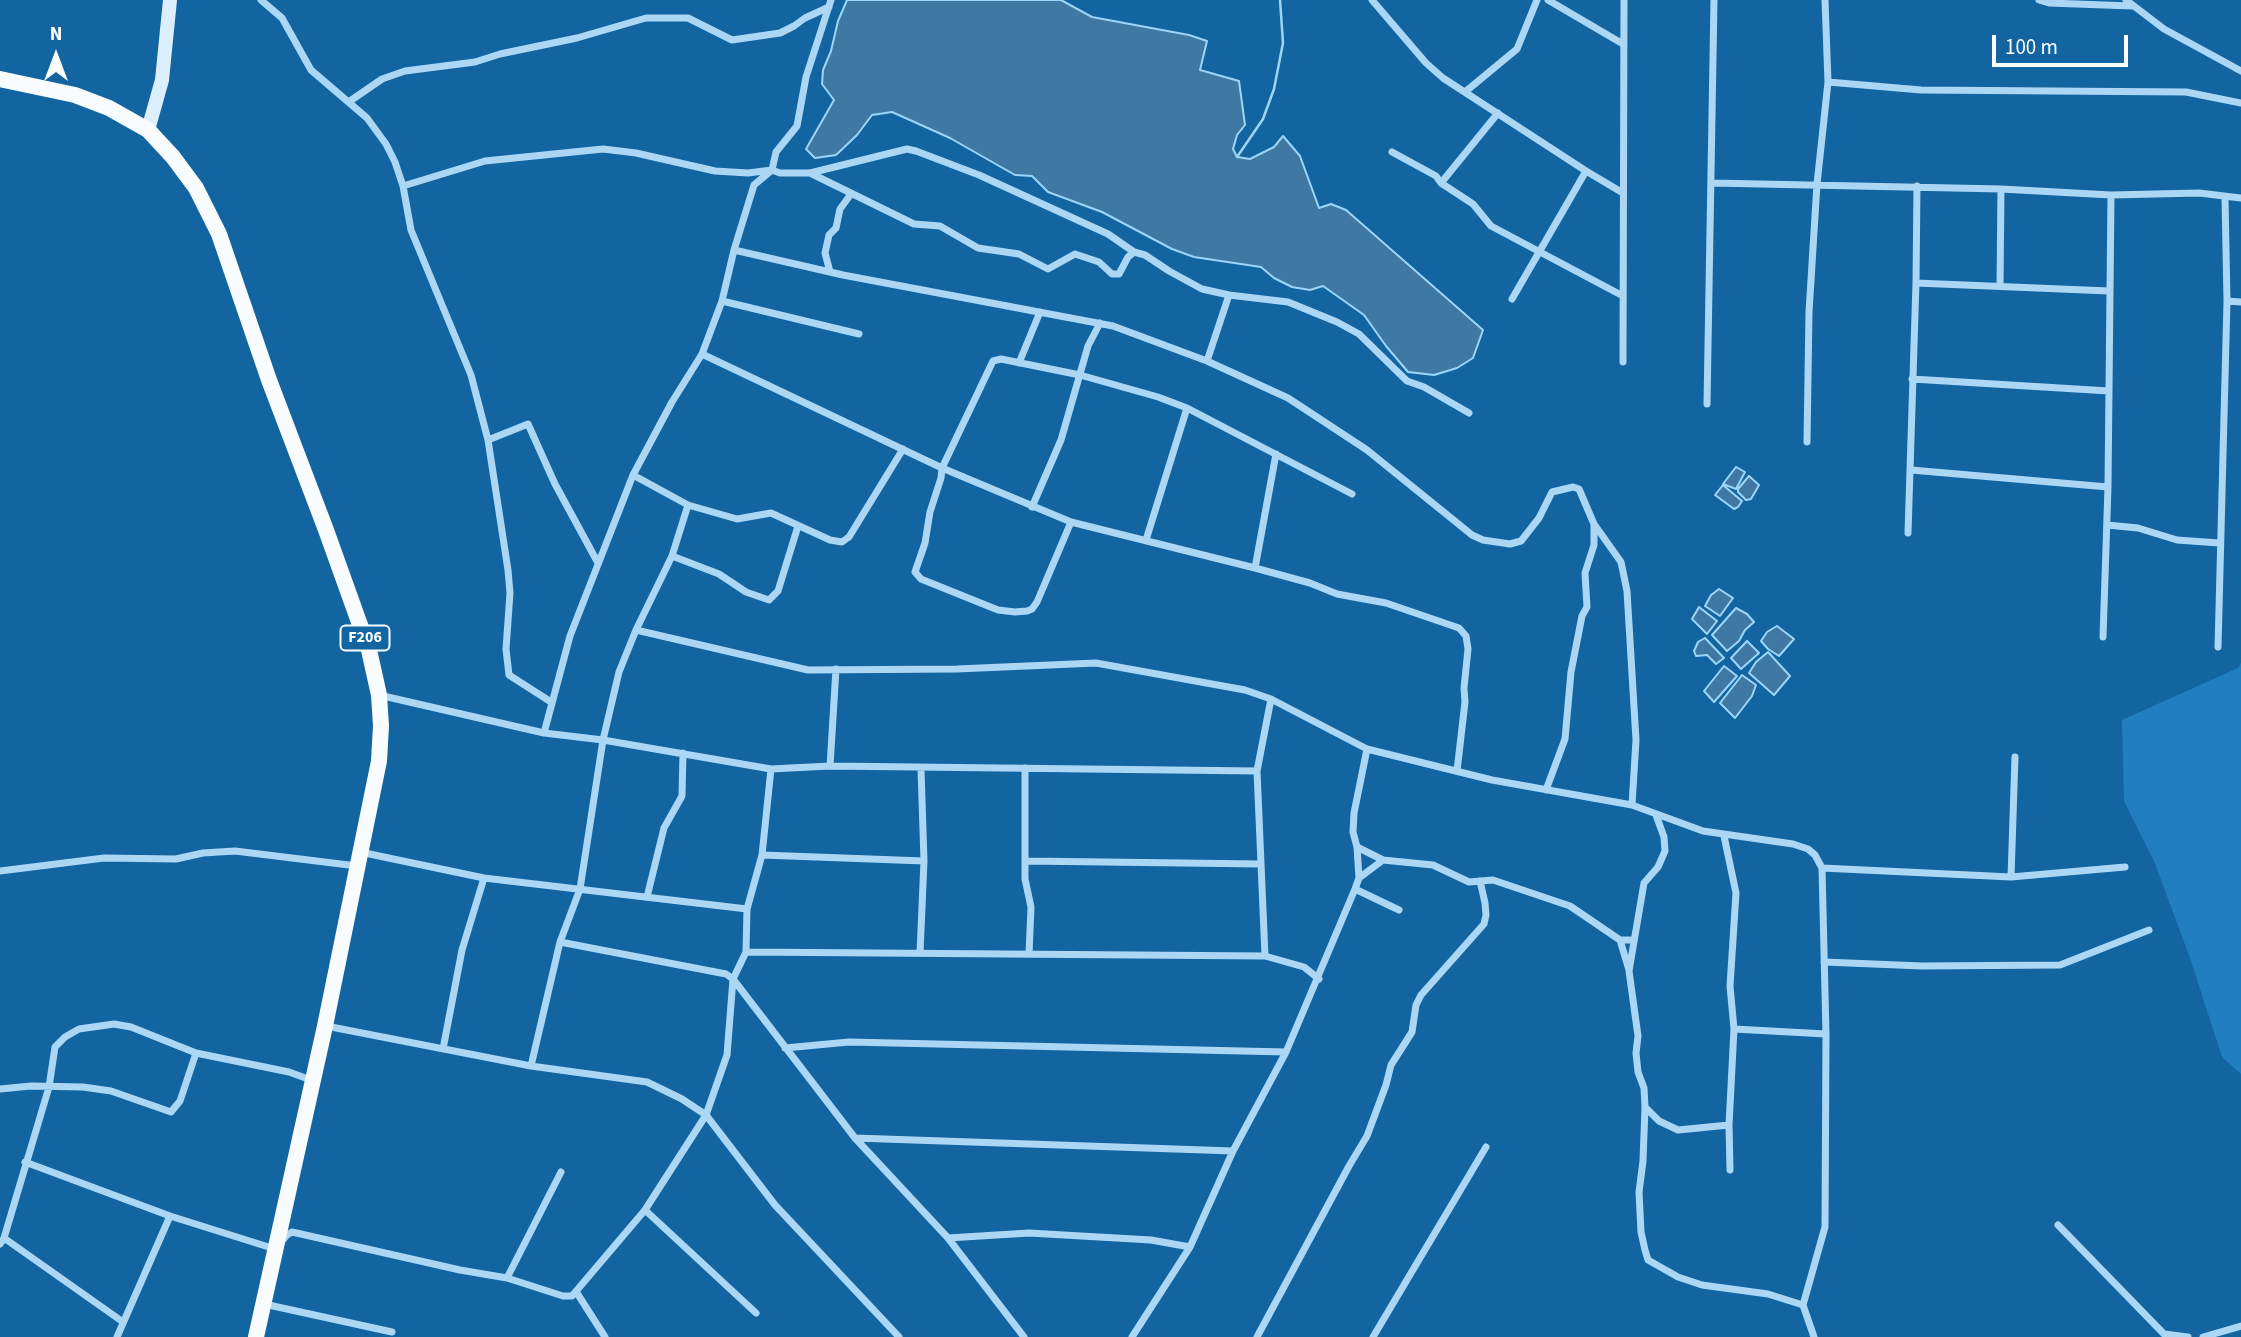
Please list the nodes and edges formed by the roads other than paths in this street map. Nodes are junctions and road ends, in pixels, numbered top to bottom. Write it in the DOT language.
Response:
graph roads {
  1 [pos="170,0"];
  2 [pos="261,0"];
  3 [pos="1372,0"];
  4 [pos="1538,0"];
  5 [pos="1548,0"];
  6 [pos="1624,0"];
  7 [pos="1714,0"];
  8 [pos="1825,0"];
  9 [pos="2039,0"];
  10 [pos="2126,0"];
  11 [pos="830,4"];
  12 [pos="2133,6"];
  13 [pos="1623,44"];
  14 [pos="2241,71"];
  15 [pos="0,79"];
  16 [pos="1828,82"];
  17 [pos="1465,92"];
  18 [pos="350,101"];
  19 [pos="2241,103"];
  20 [pos="1498,113"];
  21 [pos="148,130"];
  22 [pos="1392,152"];
  23 [pos="772,170"];
  24 [pos="1586,171"];
  25 [pos="810,173"];
  26 [pos="1441,183"];
  27 [pos="1712,183"];
  28 [pos="1817,184"];
  29 [pos="403,186"];
  30 [pos="1917,186"];
  31 [pos="2001,189"];
  32 [pos="1623,193"];
  33 [pos="851,194"];
  34 [pos="2110,195"];
  35 [pos="2225,198"];
  36 [pos="2241,198"];
  37 [pos="734,250"];
  38 [pos="1134,252"];
  39 [pos="1540,254"];
  40 [pos="830,272"];
  41 [pos="1916,283"];
  42 [pos="2000,286"];
  43 [pos="2109,291"];
  44 [pos="1228,295"];
  45 [pos="1623,296"];
  46 [pos="1513,299"];
  47 [pos="722,300"];
  48 [pos="2227,302"];
  49 [pos="2241,302"];
  50 [pos="1040,312"];
  51 [pos="1100,323"];
  52 [pos="859,334"];
  53 [pos="702,354"];
  54 [pos="1207,361"];
  55 [pos="1623,362"];
  56 [pos="1019,363"];
  57 [pos="1080,375"];
  58 [pos="1912,379"];
  59 [pos="2109,391"];
  60 [pos="1707,404"];
  61 [pos="1187,408"];
  62 [pos="1469,413"];
  63 [pos="488,440"];
  64 [pos="1807,442"];
  65 [pos="903,449"];
  66 [pos="1276,454"];
  67 [pos="942,468"];
  68 [pos="1911,470"];
  69 [pos="633,475"];
  70 [pos="2108,487"];
  71 [pos="1352,494"];
  72 [pos="688,505"];
  73 [pos="1032,507"];
  74 [pos="1071,522"];
  75 [pos="1594,524"];
  76 [pos="2107,525"];
  77 [pos="798,526"];
  78 [pos="1908,533"];
  79 [pos="1146,540"];
  80 [pos="2220,543"];
  81 [pos="672,556"];
  82 [pos="598,563"];
  83 [pos="1255,568"];
  84 [pos="636,630"];
  85 [pos="2103,637"];
  86 [pos="2217,648"];
  87 [pos="836,669"];
  88 [pos="379,695"];
  89 [pos="1271,699"];
  90 [pos="551,702"];
  91 [pos="544,733"];
  92 [pos="603,740"];
  93 [pos="1367,749"];
  94 [pos="683,754"];
  95 [pos="2015,757"];
  96 [pos="830,766"];
  97 [pos="922,768"];
  98 [pos="1025,768"];
  99 [pos="771,769"];
  100 [pos="1257,771"];
  101 [pos="1457,771"];
  102 [pos="1546,790"];
  103 [pos="1633,805"];
  104 [pos="1656,815"];
  105 [pos="1724,836"];
  106 [pos="1357,847"];
  107 [pos="762,855"];
  108 [pos="358,859"];
  109 [pos="1383,860"];
  110 [pos="924,861"];
  111 [pos="1026,861"];
  112 [pos="1261,864"];
  113 [pos="2125,867"];
  114 [pos="1822,868"];
  115 [pos="0,871"];
  116 [pos="484,877"];
  117 [pos="2011,877"];
  118 [pos="1359,878"];
  119 [pos="1480,881"];
  120 [pos="580,889"];
  121 [pos="1355,889"];
  122 [pos="647,897"];
  123 [pos="747,909"];
  124 [pos="1399,910"];
  125 [pos="2149,930"];
  126 [pos="1620,940"];
  127 [pos="1634,940"];
  128 [pos="561,942"];
  129 [pos="746,952"];
  130 [pos="920,953"];
  131 [pos="1029,954"];
  132 [pos="1265,956"];
  133 [pos="1824,962"];
  134 [pos="1629,971"];
  135 [pos="733,979"];
  136 [pos="1319,979"];
  137 [pos="325,1026"];
  138 [pos="1734,1029"];
  139 [pos="1825,1034"];
  140 [pos="785,1048"];
  141 [pos="443,1049"];
  142 [pos="1286,1052"];
  143 [pos="196,1053"];
  144 [pos="531,1066"];
  145 [pos="312,1080"];
  146 [pos="49,1087"];
  147 [pos="0,1090"];
  148 [pos="1645,1107"];
  149 [pos="706,1115"];
  150 [pos="1729,1125"];
  151 [pos="855,1138"];
  152 [pos="1486,1147"];
  153 [pos="1233,1151"];
  154 [pos="25,1162"];
  155 [pos="1730,1170"];
  156 [pos="561,1171"];
  157 [pos="645,1210"];
  158 [pos="170,1216"];
  159 [pos="2058,1225"];
  160 [pos="948,1238"];
  161 [pos="2,1241"];
  162 [pos="1190,1247"];
  163 [pos="275,1249"];
  164 [pos="507,1278"];
  165 [pos="577,1293"];
  166 [pos="263,1304"];
  167 [pos="1803,1306"];
  168 [pos="756,1313"];
  169 [pos="123,1322"];
  170 [pos="2241,1326"];
  171 [pos="392,1332"];
  172 [pos="117,1337"];
  173 [pos="256,1337"];
  174 [pos="605,1337"];
  175 [pos="899,1337"];
  176 [pos="1024,1337"];
  177 [pos="1132,1337"];
  178 [pos="1257,1337"];
  179 [pos="1373,1337"];
  180 [pos="1814,1337"];
  181 [pos="2188,1337"];
  182 [pos="2203,1337"];
  1 -- 21 [label="street"];
  2 -- 18 [label="street"];
  3 -- 17 [label="street"];
  4 -- 17 [label="street"];
  5 -- 13 [label="street"];
  6 -- 13 [label="street"];
  7 -- 27 [label="street"];
  8 -- 16 [label="street"];
  9 -- 12 [label="street"];
  10 -- 12 [label="street"];
  11 -- 18 [label="street"];
  11 -- 23 [label="street"];
  12 -- 14 [label="street"];
  13 -- 32 [label="street"];
  15 -- 21 [label="main road, F206"];
  16 -- 19 [label="street"];
  16 -- 28 [label="street"];
  17 -- 20 [label="street"];
  18 -- 29 [label="street"];
  20 -- 24 [label="street"];
  20 -- 26 [label="street"];
  21 -- 88 [label="main road, F206"];
  22 -- 26 [label="street"];
  23 -- 25 [label="street"];
  23 -- 29 [label="street"];
  23 -- 37 [label="street"];
  24 -- 32 [label="street"];
  24 -- 39 [label="street"];
  25 -- 33 [label="street"];
  25 -- 38 [label="street"];
  26 -- 39 [label="street"];
  27 -- 28 [label="street"];
  27 -- 60 [label="street"];
  28 -- 30 [label="street"];
  28 -- 64 [label="street"];
  29 -- 63 [label="street"];
  30 -- 31 [label="street"];
  30 -- 41 [label="street"];
  31 -- 34 [label="street"];
  31 -- 42 [label="street"];
  32 -- 45 [label="street"];
  33 -- 38 [label="street"];
  33 -- 40 [label="street"];
  34 -- 35 [label="street"];
  34 -- 43 [label="street"];
  35 -- 36 [label="street"];
  35 -- 48 [label="street"];
  37 -- 40 [label="street"];
  37 -- 47 [label="street"];
  38 -- 44 [label="street"];
  39 -- 45 [label="street"];
  39 -- 46 [label="street"];
  40 -- 50 [label="street"];
  41 -- 42 [label="street"];
  41 -- 58 [label="street"];
  42 -- 43 [label="street"];
  43 -- 59 [label="street"];
  44 -- 54 [label="street"];
  44 -- 62 [label="street"];
  45 -- 55 [label="street"];
  47 -- 52 [label="street"];
  47 -- 53 [label="street"];
  48 -- 49 [label="street"];
  48 -- 80 [label="street"];
  50 -- 51 [label="street"];
  50 -- 56 [label="street"];
  51 -- 54 [label="street"];
  51 -- 57 [label="street"];
  53 -- 65 [label="street"];
  53 -- 69 [label="street"];
  54 -- 75 [label="street"];
  56 -- 57 [label="street"];
  56 -- 67 [label="street"];
  57 -- 61 [label="street"];
  57 -- 73 [label="street"];
  58 -- 59 [label="street"];
  58 -- 68 [label="street"];
  59 -- 70 [label="street"];
  61 -- 66 [label="street"];
  61 -- 79 [label="street"];
  63 -- 82 [label="street"];
  63 -- 90 [label="street"];
  65 -- 67 [label="street"];
  65 -- 77 [label="street"];
  66 -- 71 [label="street"];
  66 -- 83 [label="street"];
  67 -- 73 [label="street"];
  67 -- 74 [label="street"];
  68 -- 70 [label="street"];
  68 -- 78 [label="street"];
  69 -- 72 [label="street"];
  69 -- 82 [label="street"];
  70 -- 76 [label="street"];
  72 -- 77 [label="street"];
  72 -- 81 [label="street"];
  73 -- 74 [label="street"];
  74 -- 79 [label="street"];
  75 -- 102 [label="street"];
  75 -- 103 [label="street"];
  76 -- 80 [label="street"];
  76 -- 85 [label="street"];
  77 -- 81 [label="street"];
  79 -- 83 [label="street"];
  80 -- 86 [label="street"];
  81 -- 84 [label="street"];
  82 -- 90 [label="street"];
  83 -- 101 [label="street"];
  84 -- 87 [label="street"];
  84 -- 92 [label="street"];
  87 -- 89 [label="street"];
  87 -- 96 [label="street"];
  88 -- 91 [label="street"];
  88 -- 108 [label="main road, F206"];
  89 -- 93 [label="street"];
  89 -- 100 [label="street"];
  90 -- 91 [label="street"];
  91 -- 92 [label="street"];
  92 -- 94 [label="street"];
  92 -- 120 [label="street"];
  93 -- 101 [label="street"];
  93 -- 106 [label="street"];
  94 -- 99 [label="street"];
  94 -- 122 [label="street"];
  95 -- 117 [label="street"];
  96 -- 97 [label="street"];
  96 -- 99 [label="street"];
  97 -- 98 [label="street"];
  97 -- 110 [label="street"];
  98 -- 100 [label="street"];
  98 -- 111 [label="street"];
  99 -- 107 [label="street"];
  100 -- 112 [label="street"];
  101 -- 102 [label="street"];
  102 -- 103 [label="street"];
  103 -- 104 [label="street"];
  104 -- 105 [label="street"];
  104 -- 127 [label="street"];
  105 -- 114 [label="street"];
  105 -- 138 [label="street"];
  106 -- 109 [label="street"];
  106 -- 118 [label="street"];
  107 -- 110 [label="street"];
  107 -- 123 [label="street"];
  108 -- 115 [label="street"];
  108 -- 116 [label="street"];
  108 -- 137 [label="main road, F206"];
  109 -- 118 [label="street"];
  109 -- 119 [label="street"];
  110 -- 130 [label="street"];
  111 -- 112 [label="street"];
  111 -- 131 [label="street"];
  112 -- 132 [label="street"];
  113 -- 117 [label="street"];
  114 -- 117 [label="street"];
  114 -- 133 [label="street"];
  116 -- 120 [label="street"];
  116 -- 141 [label="street"];
  118 -- 121 [label="street"];
  119 -- 126 [label="street"];
  119 -- 178 [label="street"];
  120 -- 122 [label="street"];
  120 -- 128 [label="street"];
  121 -- 124 [label="street"];
  121 -- 136 [label="street"];
  122 -- 123 [label="street"];
  123 -- 129 [label="street"];
  125 -- 133 [label="street"];
  126 -- 127 [label="street"];
  126 -- 134 [label="street"];
  127 -- 134 [label="street"];
  128 -- 135 [label="street"];
  128 -- 144 [label="street"];
  129 -- 130 [label="street"];
  129 -- 135 [label="street"];
  130 -- 131 [label="street"];
  131 -- 132 [label="street"];
  132 -- 136 [label="street"];
  133 -- 139 [label="street"];
  134 -- 148 [label="street"];
  135 -- 140 [label="street"];
  135 -- 149 [label="street"];
  136 -- 142 [label="street"];
  137 -- 141 [label="street"];
  137 -- 145 [label="main road, F206"];
  138 -- 139 [label="street"];
  138 -- 150 [label="street"];
  139 -- 167 [label="street"];
  140 -- 142 [label="street"];
  140 -- 151 [label="street"];
  141 -- 144 [label="street"];
  142 -- 153 [label="street"];
  143 -- 145 [label="street"];
  143 -- 146 [label="street"];
  143 -- 146 [label="street"];
  144 -- 149 [label="street"];
  145 -- 163 [label="main road, F206"];
  146 -- 147 [label="street"];
  146 -- 154 [label="street"];
  148 -- 150 [label="street"];
  148 -- 167 [label="street"];
  149 -- 157 [label="street"];
  149 -- 175 [label="street"];
  150 -- 155 [label="street"];
  151 -- 153 [label="street"];
  151 -- 160 [label="street"];
  152 -- 179 [label="street"];
  153 -- 162 [label="street"];
  154 -- 158 [label="street"];
  154 -- 161 [label="street"];
  156 -- 164 [label="street"];
  157 -- 165 [label="street"];
  157 -- 168 [label="street"];
  158 -- 163 [label="street"];
  158 -- 169 [label="street"];
  159 -- 181 [label="street"];
  160 -- 162 [label="street"];
  160 -- 176 [label="street"];
  161 -- 169 [label="street"];
  162 -- 177 [label="street"];
  163 -- 164 [label="street"];
  163 -- 166 [label="main road, F206"];
  164 -- 165 [label="street"];
  165 -- 174 [label="street"];
  166 -- 171 [label="street"];
  166 -- 173 [label="main road, F206"];
  167 -- 180 [label="street"];
  169 -- 172 [label="street"];
  170 -- 182 [label="street"];
}
